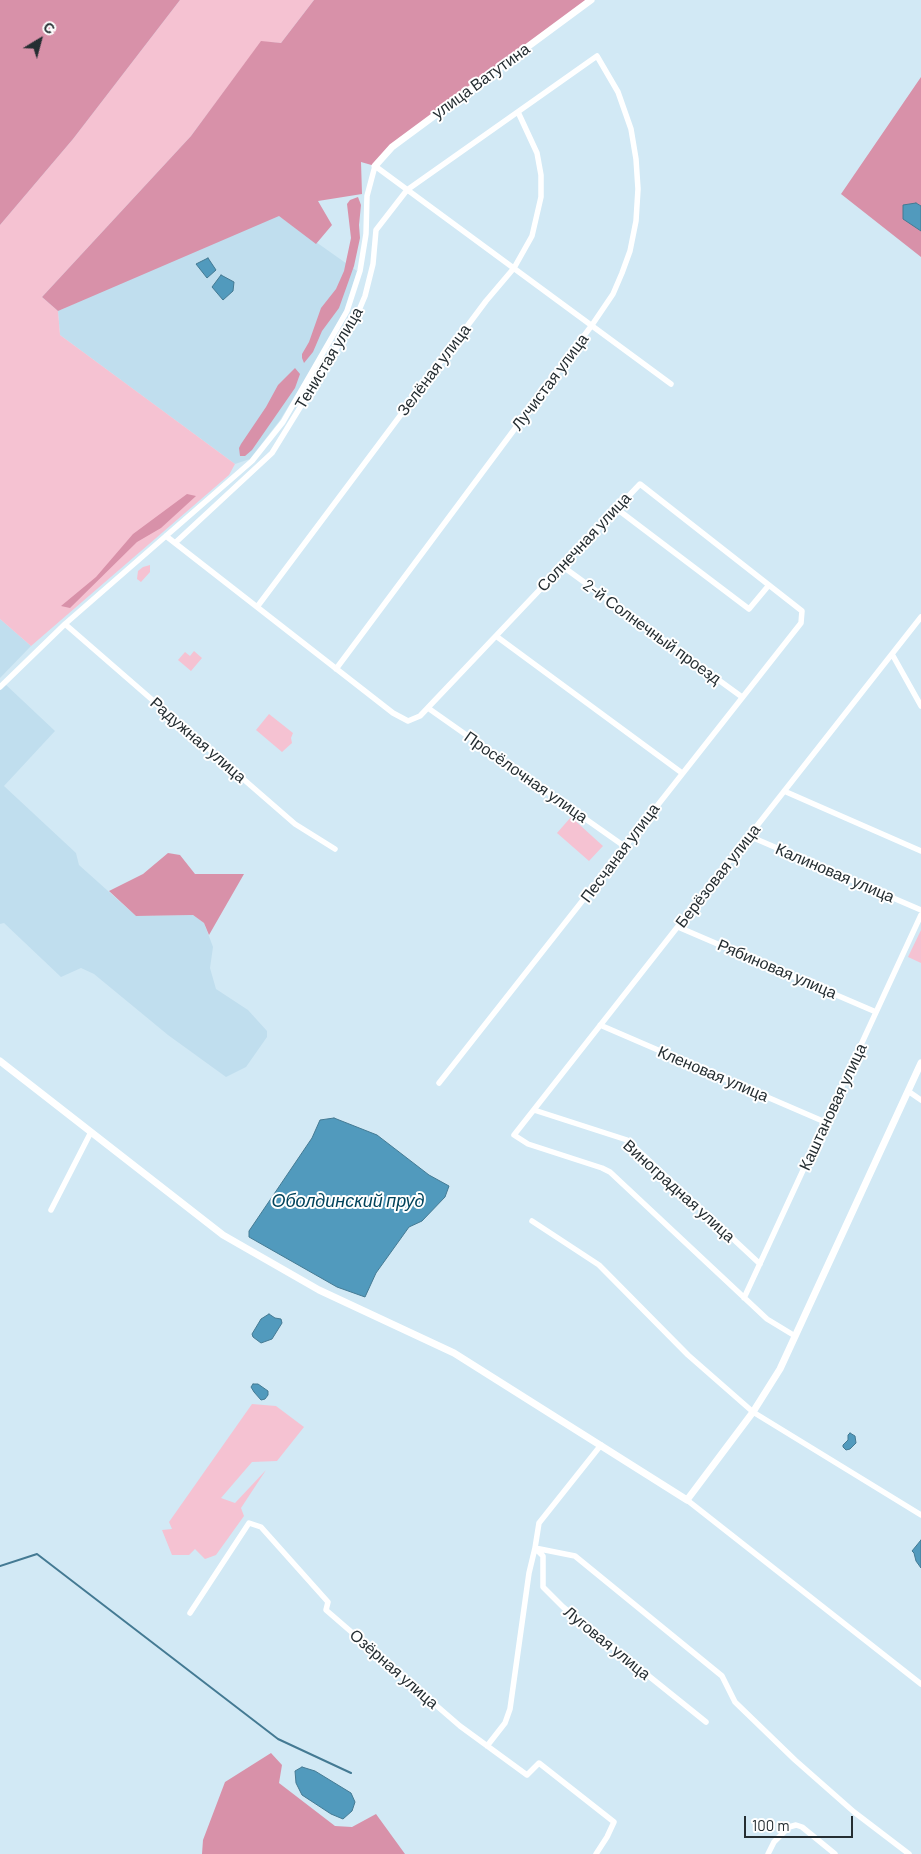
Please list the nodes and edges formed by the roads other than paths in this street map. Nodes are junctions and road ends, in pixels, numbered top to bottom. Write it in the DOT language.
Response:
graph roads {
  1 [pos="591,0"];
  2 [pos="597,56"];
  3 [pos="518,112"];
  4 [pos="375,166"];
  5 [pos="407,190"];
  6 [pos="514,268"];
  7 [pos="592,325"];
  8 [pos="671,384"];
  9 [pos="617,509"];
  10 [pos="166,536"];
  11 [pos="175,543"];
  12 [pos="562,566"];
  13 [pos="769,585"];
  14 [pos="257,607"];
  15 [pos="921,617"];
  16 [pos="801,623"];
  17 [pos="65,624"];
  18 [pos="496,636"];
  19 [pos="892,654"];
  20 [pos="336,669"];
  21 [pos="0,687"];
  22 [pos="742,697"];
  23 [pos="921,706"];
  24 [pos="428,708"];
  25 [pos="682,773"];
  26 [pos="784,791"];
  27 [pos="749,836"];
  28 [pos="624,846"];
  29 [pos="334,849"];
  30 [pos="921,851"];
  31 [pos="921,910"];
  32 [pos="921,915"];
  33 [pos="678,926"];
  34 [pos="876,1012"];
  35 [pos="600,1025"];
  36 [pos="0,1061"];
  37 [pos="921,1063"];
  38 [pos="439,1083"];
  39 [pos="908,1091"];
  40 [pos="921,1100"];
  41 [pos="534,1110"];
  42 [pos="826,1122"];
  43 [pos="91,1132"];
  44 [pos="50,1210"];
  45 [pos="532,1220"];
  46 [pos="760,1264"];
  47 [pos="744,1298"];
  48 [pos="795,1336"];
  49 [pos="753,1412"];
  50 [pos="601,1444"];
  51 [pos="688,1500"];
  52 [pos="921,1515"];
  53 [pos="535,1548"];
  54 [pos="190,1613"];
  55 [pos="921,1684"];
  56 [pos="706,1722"];
  57 [pos="487,1746"];
  58 [pos="596,1854"];
  59 [pos="768,1854"];
  60 [pos="835,1854"];
  61 [pos="909,1854"];
  1 -- 4 [label="street, улица Ватутина"];
  2 -- 3 [label="street, Тенистая улица"];
  2 -- 7 [label="street, Лучистая улица"];
  3 -- 5 [label="street, Тенистая улица"];
  3 -- 6 [label="street, Зелёная улица"];
  4 -- 5 [label="street"];
  4 -- 10 [label="street"];
  5 -- 6 [label="street"];
  5 -- 11 [label="street, Тенистая улица"];
  6 -- 7 [label="street"];
  6 -- 14 [label="street, Зелёная улица"];
  7 -- 8 [label="street"];
  7 -- 20 [label="street, Лучистая улица"];
  9 -- 12 [label="street, Солнечная улица"];
  9 -- 13 [label="street"];
  9 -- 13 [label="street, Солнечная улица"];
  10 -- 11 [label="street"];
  10 -- 17 [label="street"];
  11 -- 14 [label="street"];
  12 -- 18 [label="street, Солнечная улица"];
  12 -- 22 [label="street, 2-й Солнечный проезд"];
  13 -- 16 [label="street, Солнечная улица"];
  14 -- 20 [label="street"];
  15 -- 19 [label="street, Берёзовая улица"];
  16 -- 22 [label="street, Песчаная улица"];
  17 -- 21 [label="street"];
  17 -- 29 [label="street, Радужная улица"];
  18 -- 24 [label="street, Солнечная улица"];
  18 -- 25 [label="street"];
  19 -- 23 [label="street"];
  19 -- 26 [label="street, Берёзовая улица"];
  20 -- 24 [label="street, Солнечная улица"];
  22 -- 25 [label="street, Песчаная улица"];
  24 -- 28 [label="street, Просёлочная улица"];
  25 -- 28 [label="street, Песчаная улица"];
  26 -- 27 [label="street, Берёзовая улица"];
  26 -- 30 [label="street"];
  27 -- 31 [label="street, Калиновая улица"];
  27 -- 33 [label="street, Берёзовая улица"];
  28 -- 38 [label="street, Песчаная улица"];
  32 -- 34 [label="street, Каштановая улица"];
  33 -- 34 [label="street, Рябиновая улица"];
  33 -- 35 [label="street, Берёзовая улица"];
  34 -- 42 [label="street, Каштановая улица"];
  35 -- 41 [label="street, Берёзовая улица"];
  35 -- 42 [label="street, Кленовая улица"];
  36 -- 43 [label="street"];
  37 -- 39 [label="street"];
  39 -- 40 [label="street"];
  39 -- 48 [label="street"];
  41 -- 46 [label="street, Виноградная улица"];
  41 -- 47 [label="street, Берёзовая улица"];
  42 -- 46 [label="street, Каштановая улица"];
  43 -- 44 [label="street"];
  43 -- 50 [label="street"];
  45 -- 49 [label="street"];
  46 -- 47 [label="street, Каштановая улица"];
  47 -- 48 [label="street"];
  48 -- 49 [label="street"];
  49 -- 51 [label="street"];
  49 -- 52 [label="street"];
  50 -- 51 [label="street"];
  50 -- 53 [label="street"];
  51 -- 55 [label="street"];
  53 -- 56 [label="street, Луговая улица"];
  53 -- 57 [label="street"];
  53 -- 61 [label="street"];
  54 -- 57 [label="street, Озёрная улица"];
  57 -- 58 [label="street, Озёрная улица"];
  59 -- 60 [label="street"];
}
